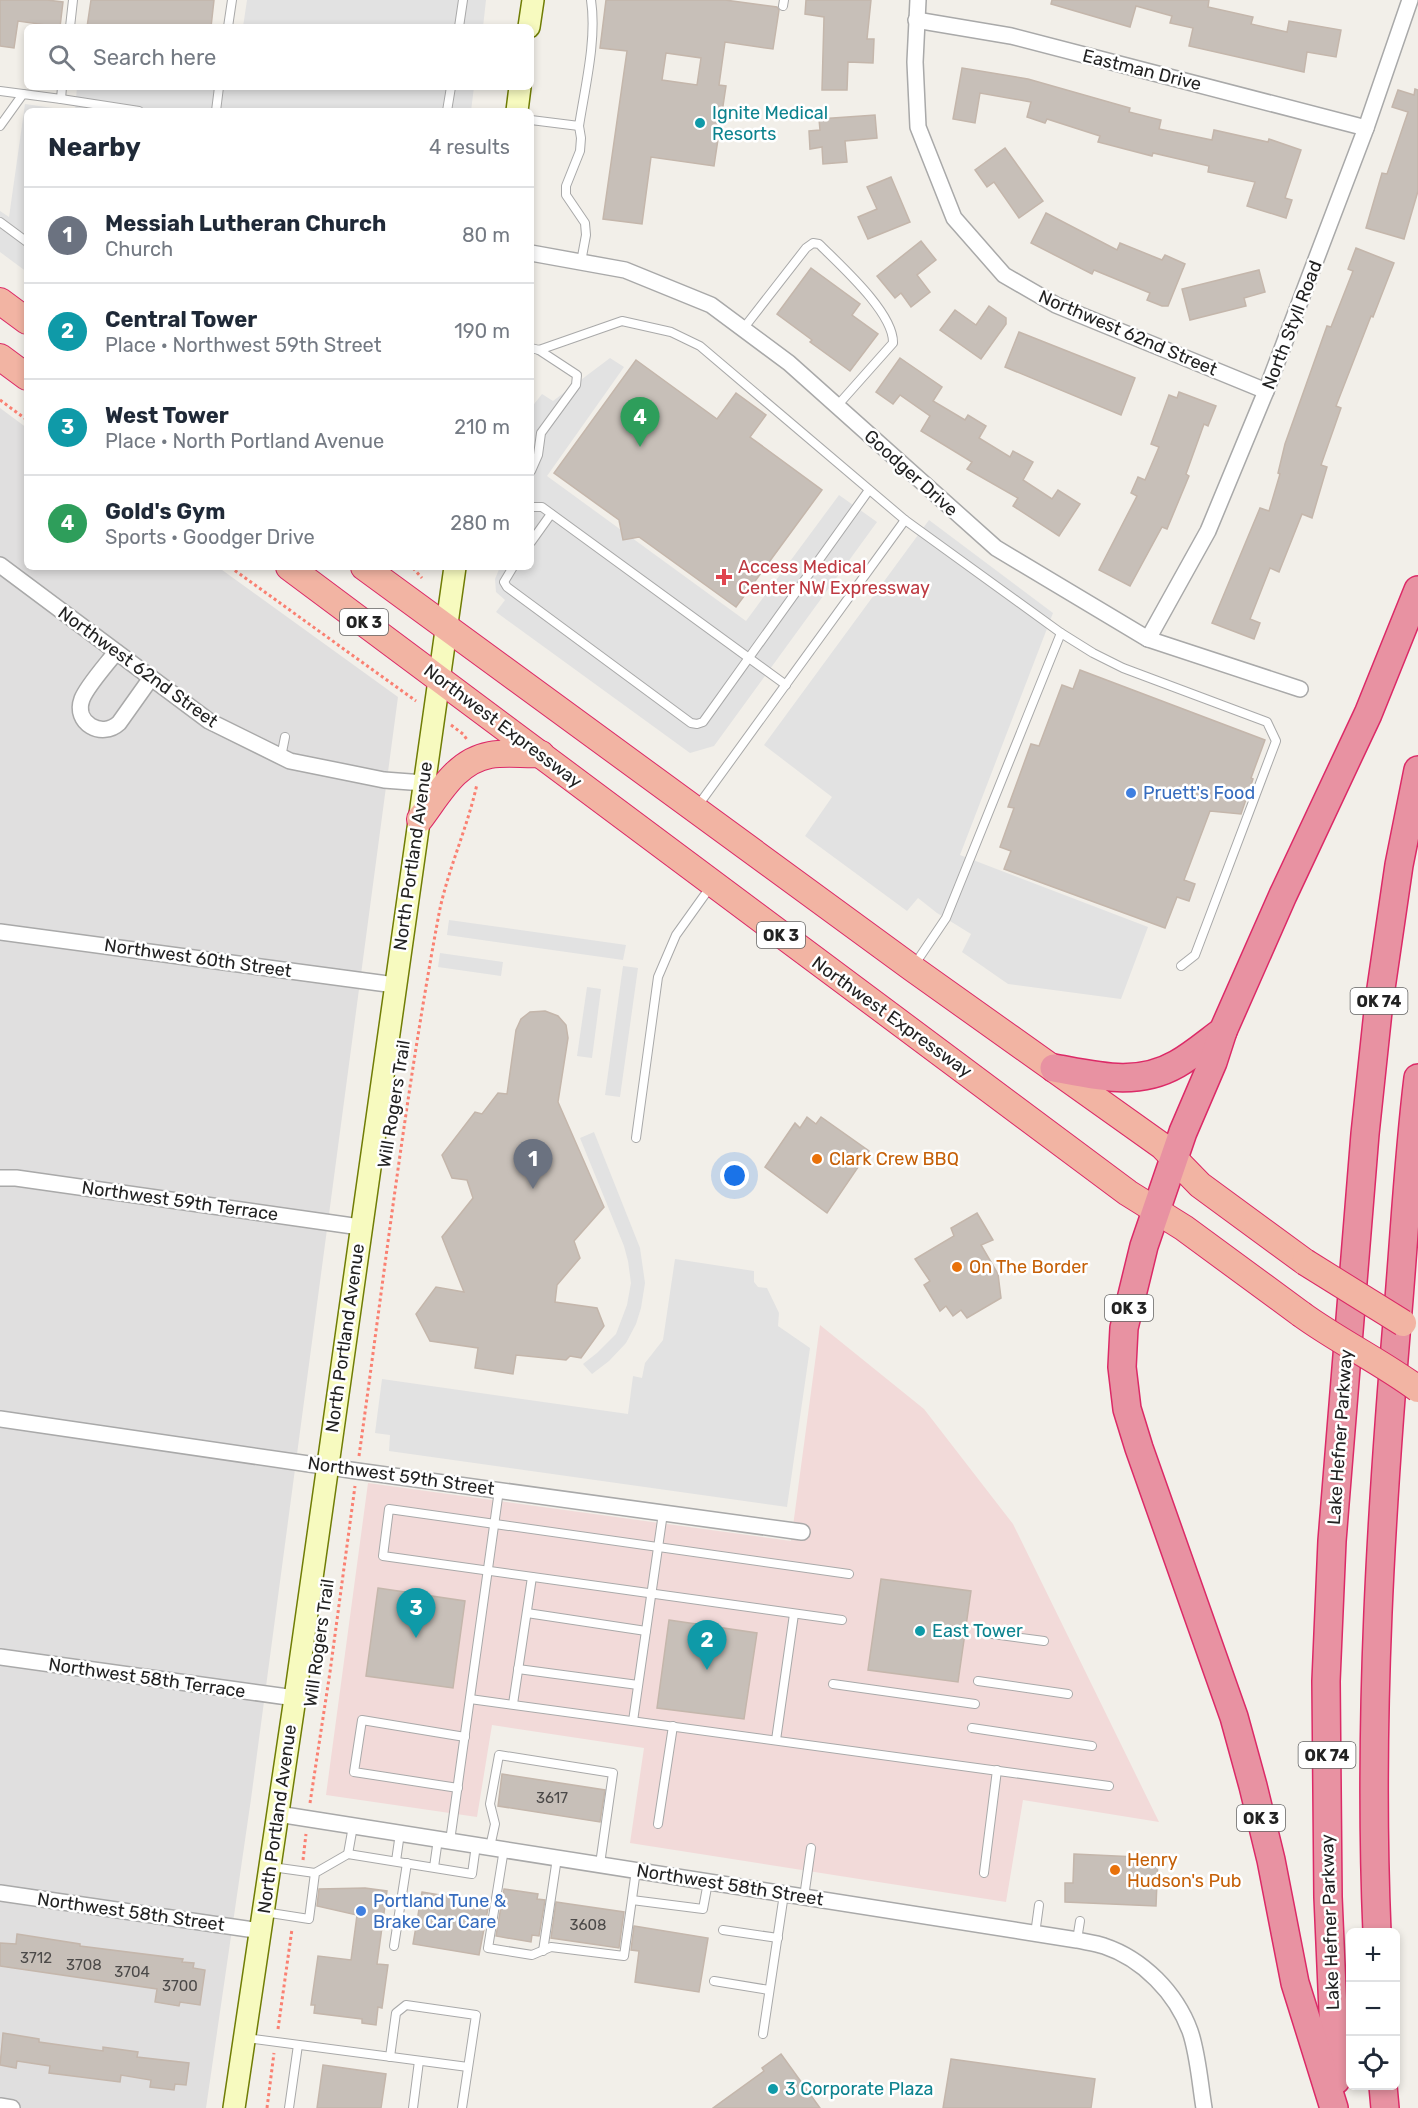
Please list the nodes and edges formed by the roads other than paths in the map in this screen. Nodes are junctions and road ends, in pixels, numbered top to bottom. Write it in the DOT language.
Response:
graph roads {
  1 [pos="73,0"];
  2 [pos="232,0"];
  3 [pos="463,0"];
  4 [pos="533,0"];
  5 [pos="591,0"];
  6 [pos="918,0"];
  7 [pos="1410,0"];
  8 [pos="916,20"];
  9 [pos="70,24"];
  10 [pos="228,24"];
  11 [pos="459,24"];
  12 [pos="529,24"];
  13 [pos="62,90"];
  14 [pos="219,90"];
  15 [pos="450,90"];
  16 [pos="520,90"];
  17 [pos="0,91"];
  18 [pos="23,94"];
  19 [pos="61,99"];
  20 [pos="120,108"];
  21 [pos="216,108"];
  22 [pos="448,108"];
  23 [pos="517,108"];
  24 [pos="534,120"];
  25 [pos="0,126"];
  26 [pos="579,126"];
  27 [pos="1366,128"];
  28 [pos="0,222"];
  29 [pos="24,240"];
  30 [pos="534,254"];
  31 [pos="581,262"];
  32 [pos="0,301"];
  33 [pos="24,319"];
  34 [pos="743,329"];
  35 [pos="535,349"];
  36 [pos="0,357"];
  37 [pos="24,375"];
  38 [pos="1266,392"];
  39 [pos="837,406"];
  40 [pos="534,464"];
  41 [pos="869,490"];
  42 [pos="534,507"];
  43 [pos="552,514"];
  44 [pos="904,520"];
  45 [pos="534,538"];
  46 [pos="0,565"];
  47 [pos="293,570"];
  48 [pos="368,570"];
  49 [pos="455,570"];
  50 [pos="511,570"];
  51 [pos="1418,590"];
  52 [pos="446,627"];
  53 [pos="1061,633"];
  54 [pos="1148,639"];
  55 [pos="116,652"];
  56 [pos="749,658"];
  57 [pos="438,676"];
  58 [pos="151,678"];
  59 [pos="786,685"];
  60 [pos="1300,689"];
  61 [pos="285,737"];
  62 [pos="541,754"];
  63 [pos="281,757"];
  64 [pos="1418,770"];
  65 [pos="424,783"];
  66 [pos="696,809"];
  67 [pos="420,819"];
  68 [pos="712,884"];
  69 [pos="0,932"];
  70 [pos="1181,966"];
  71 [pos="912,968"];
  72 [pos="395,985"];
  73 [pos="1223,1031"];
  74 [pos="1054,1068"];
  75 [pos="1418,1078"];
  76 [pos="636,1138"];
  77 [pos="1174,1159"];
  78 [pos="0,1178"];
  79 [pos="1156,1210"];
  80 [pos="360,1227"];
  81 [pos="1418,1334"];
  82 [pos="1418,1389"];
  83 [pos="0,1419"];
  84 [pos="327,1466"];
  85 [pos="499,1490"];
  86 [pos="663,1513"];
  87 [pos="495,1524"];
  88 [pos="802,1532"];
  89 [pos="658,1547"];
  90 [pos="488,1571"];
  91 [pos="849,1574"];
  92 [pos="532,1577"];
  93 [pos="651,1594"];
  94 [pos="526,1613"];
  95 [pos="794,1614"];
  96 [pos="842,1620"];
  97 [pos="646,1631"];
  98 [pos="986,1633"];
  99 [pos="1044,1641"];
  100 [pos="0,1657"];
  101 [pos="518,1669"];
  102 [pos="978,1681"];
  103 [pos="833,1684"];
  104 [pos="638,1685"];
  105 [pos="1068,1694"];
  106 [pos="295,1698"];
  107 [pos="470,1699"];
  108 [pos="513,1704"];
  109 [pos="975,1704"];
  110 [pos="633,1720"];
  111 [pos="673,1726"];
  112 [pos="972,1728"];
  113 [pos="465,1737"];
  114 [pos="776,1740"];
  115 [pos="1092,1746"];
  116 [pos="997,1770"];
  117 [pos="1109,1786"];
  118 [pos="458,1788"];
  119 [pos="278,1814"];
  120 [pos="658,1824"];
  121 [pos="353,1826"];
  122 [pos="400,1833"];
  123 [pos="444,1840"];
  124 [pos="490,1847"];
  125 [pos="811,1848"];
  126 [pos="348,1854"];
  127 [pos="557,1858"];
  128 [pos="396,1861"];
  129 [pos="406,1863"];
  130 [pos="600,1864"];
  131 [pos="270,1867"];
  132 [pos="434,1867"];
  133 [pos="636,1870"];
  134 [pos="315,1873"];
  135 [pos="984,1873"];
  136 [pos="708,1881"];
  137 [pos="0,1893"];
  138 [pos="784,1894"];
  139 [pos="804,1897"];
  140 [pos="632,1900"];
  141 [pos="1039,1905"];
  142 [pos="262,1921"];
  143 [pos="1080,1921"];
  144 [pos="1377,1928"];
  145 [pos="723,1930"];
  146 [pos="1035,1934"];
  147 [pos="778,1938"];
  148 [pos="1077,1940"];
  149 [pos="394,1946"];
  150 [pos="543,1951"];
  151 [pos="714,1981"];
  152 [pos="769,1990"];
  153 [pos="763,2034"];
  154 [pos="245,2038"];
  155 [pos="298,2045"];
  156 [pos="390,2057"];
  157 [pos="419,2061"];
  158 [pos="468,2067"];
  159 [pos="1383,2090"];
  160 [pos="0,2106"];
  161 [pos="12,2108"];
  162 [pos="234,2108"];
  163 [pos="289,2108"];
  164 [pos="413,2108"];
  165 [pos="462,2108"];
  166 [pos="1204,2108"];
  167 [pos="1336,2108"];
  168 [pos="1385,2108"];
  1 -- 9 [label="lane"];
  2 -- 10 [label="lane"];
  3 -- 11 [label="lane"];
  4 -- 12 [label="main road"];
  5 -- 26 [label="lane"];
  6 -- 8 [label="street, Northwest 62nd Street"];
  7 -- 27 [label="street, North Styll Road"];
  8 -- 27 [label="street, Eastman Drive"];
  8 -- 38 [label="street, Northwest 62nd Street"];
  13 -- 19 [label="lane"];
  14 -- 21 [label="lane"];
  15 -- 22 [label="lane"];
  16 -- 23 [label="main road"];
  17 -- 18 [label="lane"];
  18 -- 19 [label="lane"];
  18 -- 25 [label="lane"];
  19 -- 20 [label="lane"];
  24 -- 26 [label="lane"];
  26 -- 31 [label="lane"];
  27 -- 38 [label="street, North Styll Road"];
  28 -- 29 [label="lane"];
  30 -- 31 [label="street, Goodger Drive"];
  31 -- 34 [label="street, Goodger Drive"];
  32 -- 33 [label="highway"];
  34 -- 39 [label="street, Goodger Drive"];
  34 -- 39 [label="lane"];
  35 -- 40 [label="lane"];
  35 -- 41 [label="lane"];
  36 -- 37 [label="highway"];
  38 -- 54 [label="street, North Styll Road"];
  39 -- 54 [label="street, Goodger Drive"];
  41 -- 44 [label="lane"];
  41 -- 56 [label="lane"];
  42 -- 43 [label="lane"];
  43 -- 45 [label="lane"];
  43 -- 56 [label="lane"];
  44 -- 53 [label="lane"];
  44 -- 59 [label="lane"];
  46 -- 55 [label="street, Northwest 62nd Street"];
  47 -- 57 [label="highway, Northwest Expressway / OK 3"];
  48 -- 52 [label="highway, OK 3"];
  49 -- 52 [label="main road, North Portland Avenue"];
  50 -- 56 [label="lane"];
  51 -- 73 [label="highway"];
  52 -- 57 [label="main road, North Portland Avenue"];
  52 -- 66 [label="highway, OK 3"];
  53 -- 70 [label="lane"];
  53 -- 71 [label="lane"];
  54 -- 60 [label="street, Goodger Drive"];
  55 -- 58 [label="street, Northwest 62nd Street"];
  55 -- 58 [label="street"];
  56 -- 59 [label="lane"];
  57 -- 62 [label="highway, Northwest Expressway / OK 3"];
  57 -- 65 [label="main road, North Portland Avenue"];
  58 -- 63 [label="street, Northwest 62nd Street"];
  59 -- 66 [label="lane"];
  61 -- 63 [label="lane"];
  62 -- 67 [label="highway"];
  62 -- 68 [label="highway, Northwest Expressway / OK 3"];
  63 -- 65 [label="street, Northwest 62nd Street"];
  64 -- 167 [label="highway, Lake Hefner Parkway / OK 74"];
  65 -- 67 [label="main road, North Portland Avenue"];
  66 -- 71 [label="highway, OK 3"];
  67 -- 72 [label="main road, North Portland Avenue"];
  68 -- 76 [label="lane"];
  68 -- 79 [label="highway, Northwest Expressway / OK 3"];
  69 -- 72 [label="street, Northwest 60th Street"];
  71 -- 74 [label="highway, OK 3"];
  72 -- 80 [label="main road, North Portland Avenue"];
  73 -- 74 [label="highway"];
  73 -- 77 [label="highway"];
  74 -- 77 [label="highway, OK 3"];
  75 -- 144 [label="highway, OK 74"];
  77 -- 79 [label="highway"];
  77 -- 81 [label="highway, OK 3, bridge"];
  78 -- 80 [label="street, Northwest 59th Terrace"];
  79 -- 82 [label="highway, Northwest Expressway, bridge"];
  79 -- 167 [label="highway, OK 3"];
  80 -- 84 [label="main road, North Portland Avenue"];
  83 -- 84 [label="street, Northwest 59th Street"];
  84 -- 85 [label="street, Northwest 59th Street"];
  84 -- 106 [label="main road, North Portland Avenue"];
  85 -- 86 [label="street, Northwest 59th Street"];
  85 -- 87 [label="lane"];
  86 -- 88 [label="street, Northwest 59th Street"];
  86 -- 89 [label="lane"];
  87 -- 89 [label="lane"];
  87 -- 90 [label="lane"];
  87 -- 90 [label="lane"];
  89 -- 91 [label="lane"];
  89 -- 93 [label="lane"];
  90 -- 92 [label="lane"];
  90 -- 107 [label="lane"];
  92 -- 93 [label="lane"];
  92 -- 94 [label="lane"];
  93 -- 95 [label="lane"];
  93 -- 97 [label="lane"];
  94 -- 97 [label="lane"];
  94 -- 101 [label="lane"];
  95 -- 96 [label="lane"];
  95 -- 114 [label="lane"];
  97 -- 104 [label="lane"];
  98 -- 99 [label="lane"];
  100 -- 106 [label="street, Northwest 58th Terrace"];
  101 -- 104 [label="lane"];
  101 -- 108 [label="lane"];
  102 -- 105 [label="lane"];
  103 -- 109 [label="lane"];
  104 -- 110 [label="lane"];
  106 -- 119 [label="main road, North Portland Avenue"];
  107 -- 108 [label="lane"];
  107 -- 113 [label="lane"];
  108 -- 110 [label="lane"];
  110 -- 111 [label="lane"];
  111 -- 114 [label="lane"];
  111 -- 120 [label="lane"];
  112 -- 115 [label="lane"];
  113 -- 118 [label="lane"];
  113 -- 118 [label="lane"];
  114 -- 116 [label="lane"];
  116 -- 117 [label="lane"];
  116 -- 135 [label="lane"];
  118 -- 123 [label="lane"];
  119 -- 121 [label="street, Northwest 58th Street"];
  119 -- 131 [label="main road, North Portland Avenue"];
  121 -- 122 [label="street, Northwest 58th Street"];
  121 -- 126 [label="lane"];
  122 -- 123 [label="street, Northwest 58th Street"];
  122 -- 128 [label="lane"];
  123 -- 124 [label="street, Northwest 58th Street"];
  123 -- 132 [label="lane"];
  124 -- 127 [label="street, Northwest 58th Street"];
  124 -- 130 [label="lane"];
  124 -- 132 [label="lane"];
  124 -- 150 [label="lane"];
  125 -- 139 [label="lane"];
  126 -- 128 [label="lane"];
  126 -- 134 [label="lane"];
  127 -- 130 [label="street, Northwest 58th Street"];
  127 -- 150 [label="lane"];
  128 -- 129 [label="lane"];
  129 -- 132 [label="lane"];
  129 -- 149 [label="lane"];
  130 -- 133 [label="street, Northwest 58th Street"];
  131 -- 134 [label="lane"];
  131 -- 142 [label="main road, North Portland Avenue"];
  133 -- 136 [label="street, Northwest 58th Street"];
  133 -- 140 [label="lane"];
  134 -- 142 [label="lane"];
  136 -- 138 [label="street, Northwest 58th Street"];
  136 -- 140 [label="lane"];
  137 -- 142 [label="street, Northwest 58th Street"];
  138 -- 139 [label="street, Northwest 58th Street"];
  138 -- 147 [label="lane"];
  139 -- 146 [label="street, Northwest 58th Street"];
  140 -- 150 [label="lane"];
  141 -- 146 [label="lane"];
  142 -- 154 [label="main road, North Portland Avenue"];
  143 -- 148 [label="lane"];
  145 -- 147 [label="lane"];
  146 -- 148 [label="street, Northwest 58th Street"];
  147 -- 152 [label="lane"];
  148 -- 166 [label="street, Northwest 58th Street"];
  151 -- 152 [label="lane"];
  152 -- 153 [label="lane"];
  154 -- 155 [label="lane"];
  154 -- 162 [label="main road, North Portland Avenue"];
  155 -- 156 [label="lane"];
  155 -- 163 [label="lane"];
  156 -- 157 [label="lane"];
  156 -- 158 [label="lane"];
  157 -- 158 [label="lane"];
  157 -- 164 [label="lane"];
  158 -- 165 [label="lane"];
  159 -- 168 [label="highway"];
  160 -- 161 [label="street"];
}
